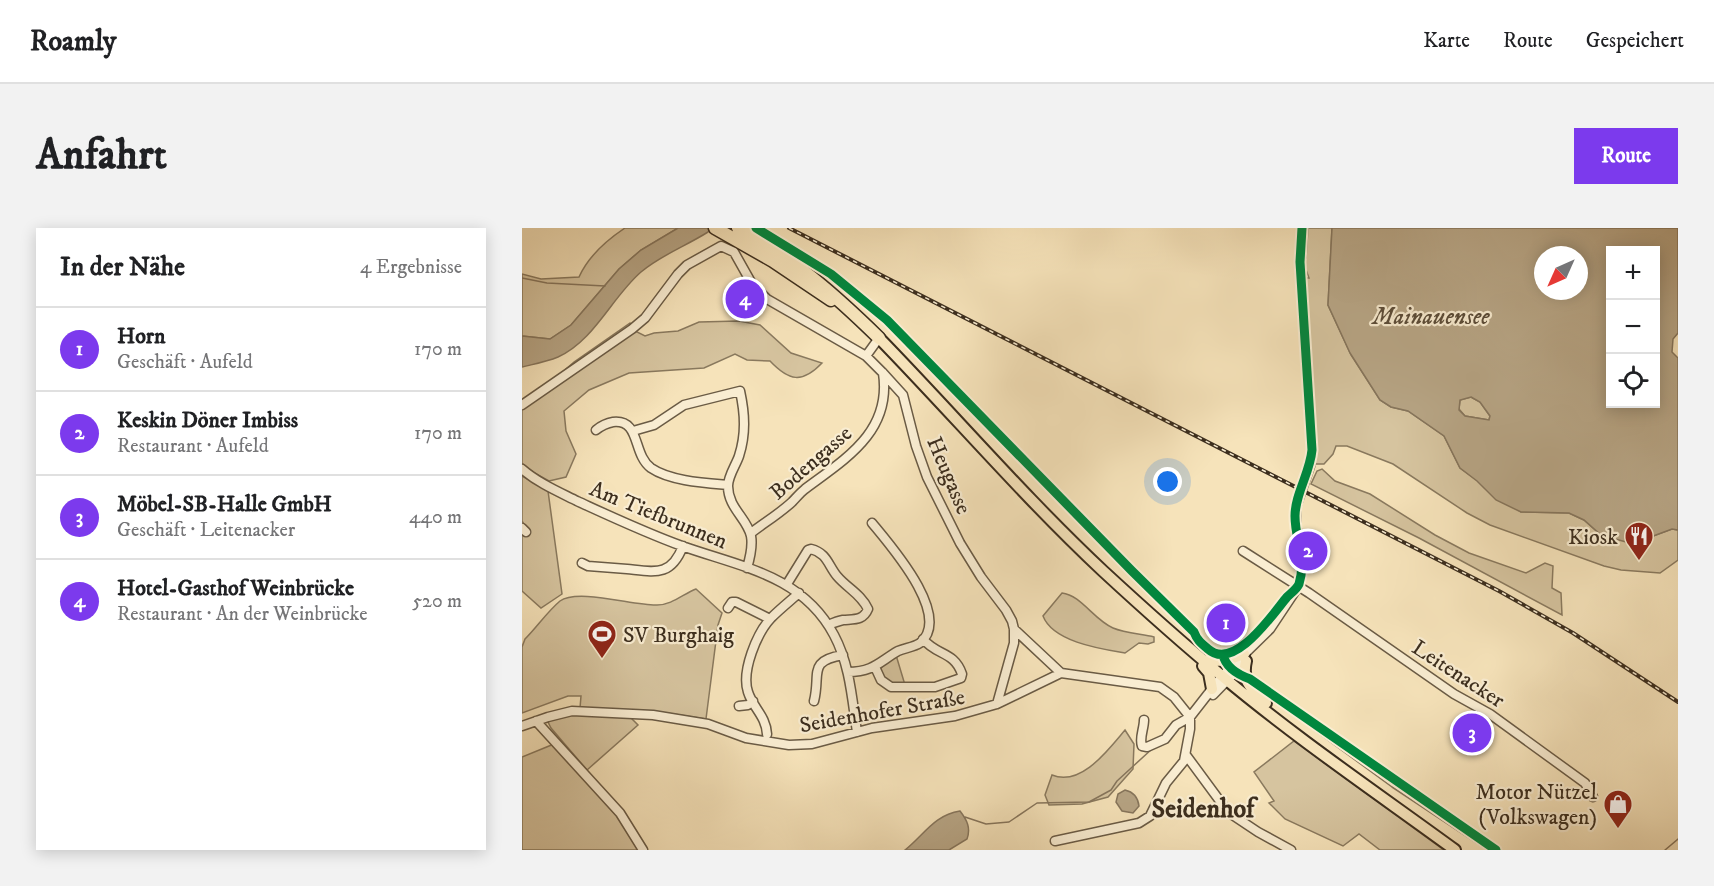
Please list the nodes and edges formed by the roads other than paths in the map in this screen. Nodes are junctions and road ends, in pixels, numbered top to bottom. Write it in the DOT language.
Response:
graph roads {
  1 [pos="738,228"];
  2 [pos="719,230"];
  3 [pos="854,315"];
  4 [pos="879,338"];
  5 [pos="866,356"];
  6 [pos="883,373"];
  7 [pos="522,405"];
  8 [pos="596,430"];
  9 [pos="633,431"];
  10 [pos="1310,466"];
  11 [pos="522,469"];
  12 [pos="728,485"];
  13 [pos="872,523"];
  14 [pos="751,533"];
  15 [pos="683,546"];
  16 [pos="1243,551"];
  17 [pos="582,562"];
  18 [pos="747,568"];
  19 [pos="787,584"];
  20 [pos="1298,587"];
  21 [pos="799,592"];
  22 [pos="728,608"];
  23 [pos="770,619"];
  24 [pos="828,625"];
  25 [pos="1014,629"];
  26 [pos="923,639"];
  27 [pos="843,655"];
  28 [pos="1200,657"];
  29 [pos="1245,657"];
  30 [pos="875,667"];
  31 [pos="848,672"];
  32 [pos="1061,673"];
  33 [pos="1225,679"];
  34 [pos="1212,689"];
  35 [pos="1205,700"];
  36 [pos="814,701"];
  37 [pos="753,702"];
  38 [pos="997,704"];
  39 [pos="739,706"];
  40 [pos="1190,717"];
  41 [pos="1143,720"];
  42 [pos="536,721"];
  43 [pos="522,726"];
  44 [pos="1290,730"];
  45 [pos="857,732"];
  46 [pos="767,734"];
  47 [pos="1186,755"];
  48 [pos="1593,797"];
  49 [pos="1055,841"];
  50 [pos="643,850"];
  51 [pos="1291,850"];
  52 [pos="1455,850"];
  1 -- 3 [label="highway"];
  2 -- 3 [label="highway"];
  3 -- 4 [label="highway"];
  4 -- 5 [label="street"];
  4 -- 28 [label="main road"];
  5 -- 6 [label="street, Heugasse"];
  5 -- 7 [label="street, Heugasse"];
  6 -- 14 [label="street, Bodengasse"];
  6 -- 25 [label="street, Heugasse"];
  8 -- 9 [label="street"];
  9 -- 12 [label="street"];
  9 -- 12 [label="street"];
  10 -- 20 [label="street"];
  11 -- 15 [label="street, Am Tiefbrunnen"];
  12 -- 14 [label="street"];
  13 -- 26 [label="street"];
  14 -- 18 [label="street"];
  15 -- 17 [label="street"];
  15 -- 18 [label="street, Am Tiefbrunnen"];
  16 -- 20 [label="street, Leitenacker"];
  18 -- 19 [label="street, Am Tiefbrunnen"];
  19 -- 21 [label="street, Am Tiefbrunnen"];
  19 -- 24 [label="street"];
  20 -- 29 [label="street"];
  20 -- 48 [label="street, Leitenacker"];
  21 -- 23 [label="street"];
  21 -- 24 [label="street, Am Tiefbrunnen"];
  22 -- 23 [label="street"];
  23 -- 37 [label="street"];
  24 -- 27 [label="street, Am Tiefbrunnen"];
  25 -- 32 [label="street"];
  25 -- 38 [label="street, Seidenhofer Straße"];
  26 -- 30 [label="street"];
  26 -- 30 [label="street"];
  27 -- 31 [label="street, Am Tiefbrunnen"];
  27 -- 36 [label="street"];
  28 -- 29 [label="main road"];
  28 -- 33 [label="main road"];
  28 -- 34 [label="main road"];
  29 -- 33 [label="street"];
  29 -- 44 [label="main road"];
  30 -- 31 [label="street"];
  31 -- 45 [label="street, Am Tiefbrunnen"];
  32 -- 38 [label="street"];
  32 -- 40 [label="street"];
  33 -- 34 [label="street"];
  33 -- 35 [label="street"];
  33 -- 44 [label="main road"];
  34 -- 35 [label="street"];
  35 -- 40 [label="street"];
  37 -- 39 [label="street"];
  37 -- 46 [label="street"];
  38 -- 45 [label="street, Seidenhofer Straße"];
  40 -- 41 [label="street"];
  40 -- 47 [label="street"];
  42 -- 43 [label="street, Seidenhofer Straße"];
  42 -- 45 [label="street, Seidenhofer Straße"];
  42 -- 50 [label="street"];
  44 -- 52 [label="main road"];
  47 -- 49 [label="street"];
  47 -- 51 [label="street"];
}
